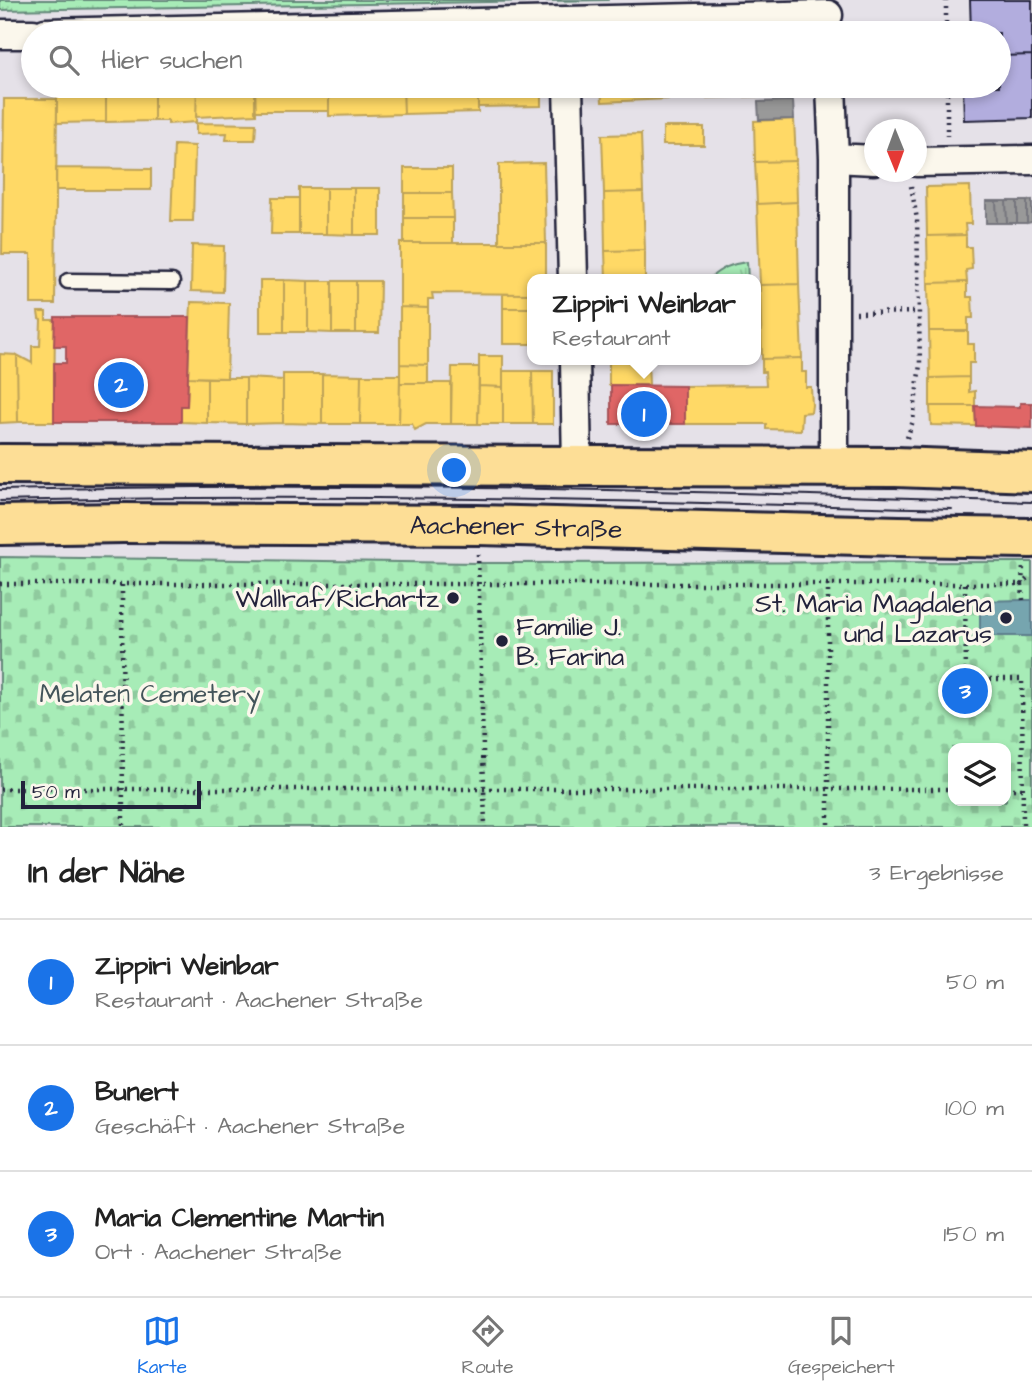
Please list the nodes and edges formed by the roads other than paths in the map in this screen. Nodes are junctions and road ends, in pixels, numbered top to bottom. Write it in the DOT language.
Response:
graph roads {
  1 [pos="828,16"];
  2 [pos="709,21"];
  3 [pos="0,34"];
  4 [pos="21,34"];
  5 [pos="568,98"];
  6 [pos="832,98"];
  7 [pos="834,158"];
  8 [pos="864,160"];
  9 [pos="1032,160"];
  10 [pos="927,168"];
  11 [pos="573,274"];
  12 [pos="68,281"];
  13 [pos="172,282"];
  14 [pos="575,365"];
  15 [pos="0,464"];
  16 [pos="578,466"];
  17 [pos="834,467"];
  18 [pos="1032,472"];
  19 [pos="0,525"];
  20 [pos="1027,538"];
  1 -- 2 [label="street"];
  3 -- 4 [label="street"];
  5 -- 11 [label="street"];
  6 -- 7 [label="street"];
  7 -- 8 [label="street"];
  7 -- 17 [label="street"];
  9 -- 10 [label="street"];
  12 -- 13 [label="lane"];
  14 -- 16 [label="street"];
  15 -- 16 [label="main road"];
  16 -- 17 [label="main road"];
  17 -- 18 [label="main road"];
  19 -- 20 [label="main road, Aachener Straße"];
}
